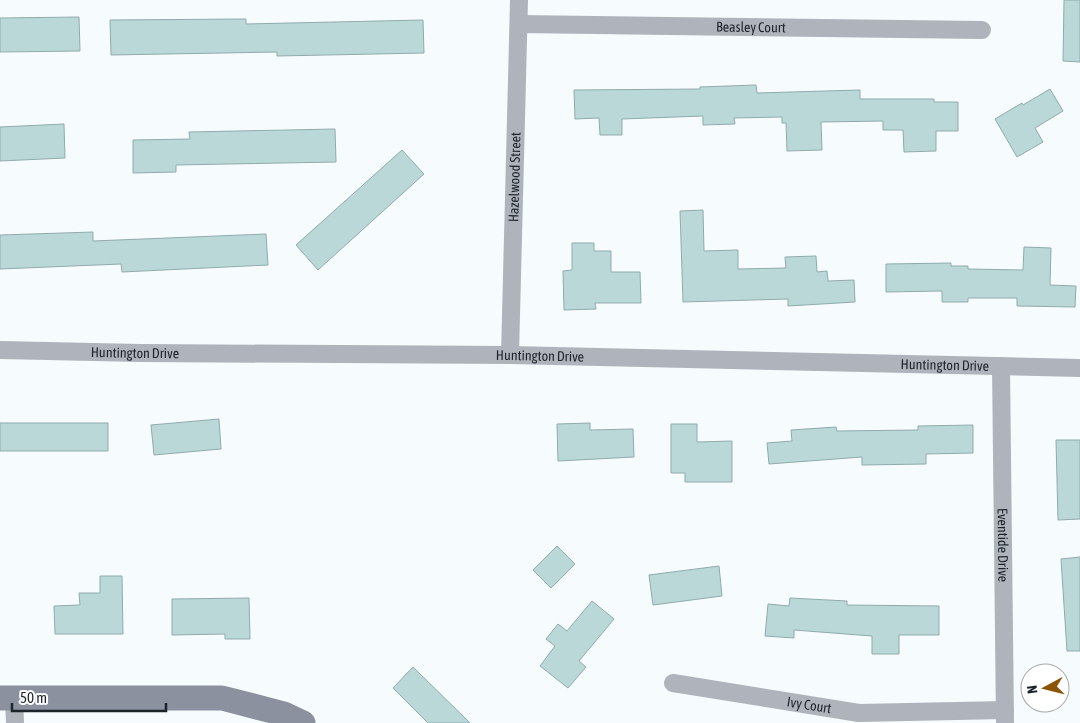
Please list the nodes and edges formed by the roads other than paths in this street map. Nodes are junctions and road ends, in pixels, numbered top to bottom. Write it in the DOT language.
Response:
graph roads {
  1 [pos="519,0"];
  2 [pos="519,24"];
  3 [pos="982,30"];
  4 [pos="0,350"];
  5 [pos="510,355"];
  6 [pos="1000,366"];
  7 [pos="1080,368"];
  8 [pos="674,683"];
  9 [pos="7,698"];
  10 [pos="1005,717"];
  11 [pos="15,723"];
  12 [pos="303,723"];
  1 -- 2 [label="street, Hazelwood Street"];
  2 -- 3 [label="street, Beasley Court"];
  2 -- 5 [label="street, Hazelwood Street"];
  4 -- 5 [label="street, Huntington Drive"];
  5 -- 6 [label="street, Huntington Drive"];
  6 -- 7 [label="street, Huntington Drive"];
  6 -- 10 [label="street, Eventide Drive"];
  8 -- 10 [label="street, Ivy Court"];
  9 -- 11 [label="street"];
  9 -- 12 [label="street"];
}
